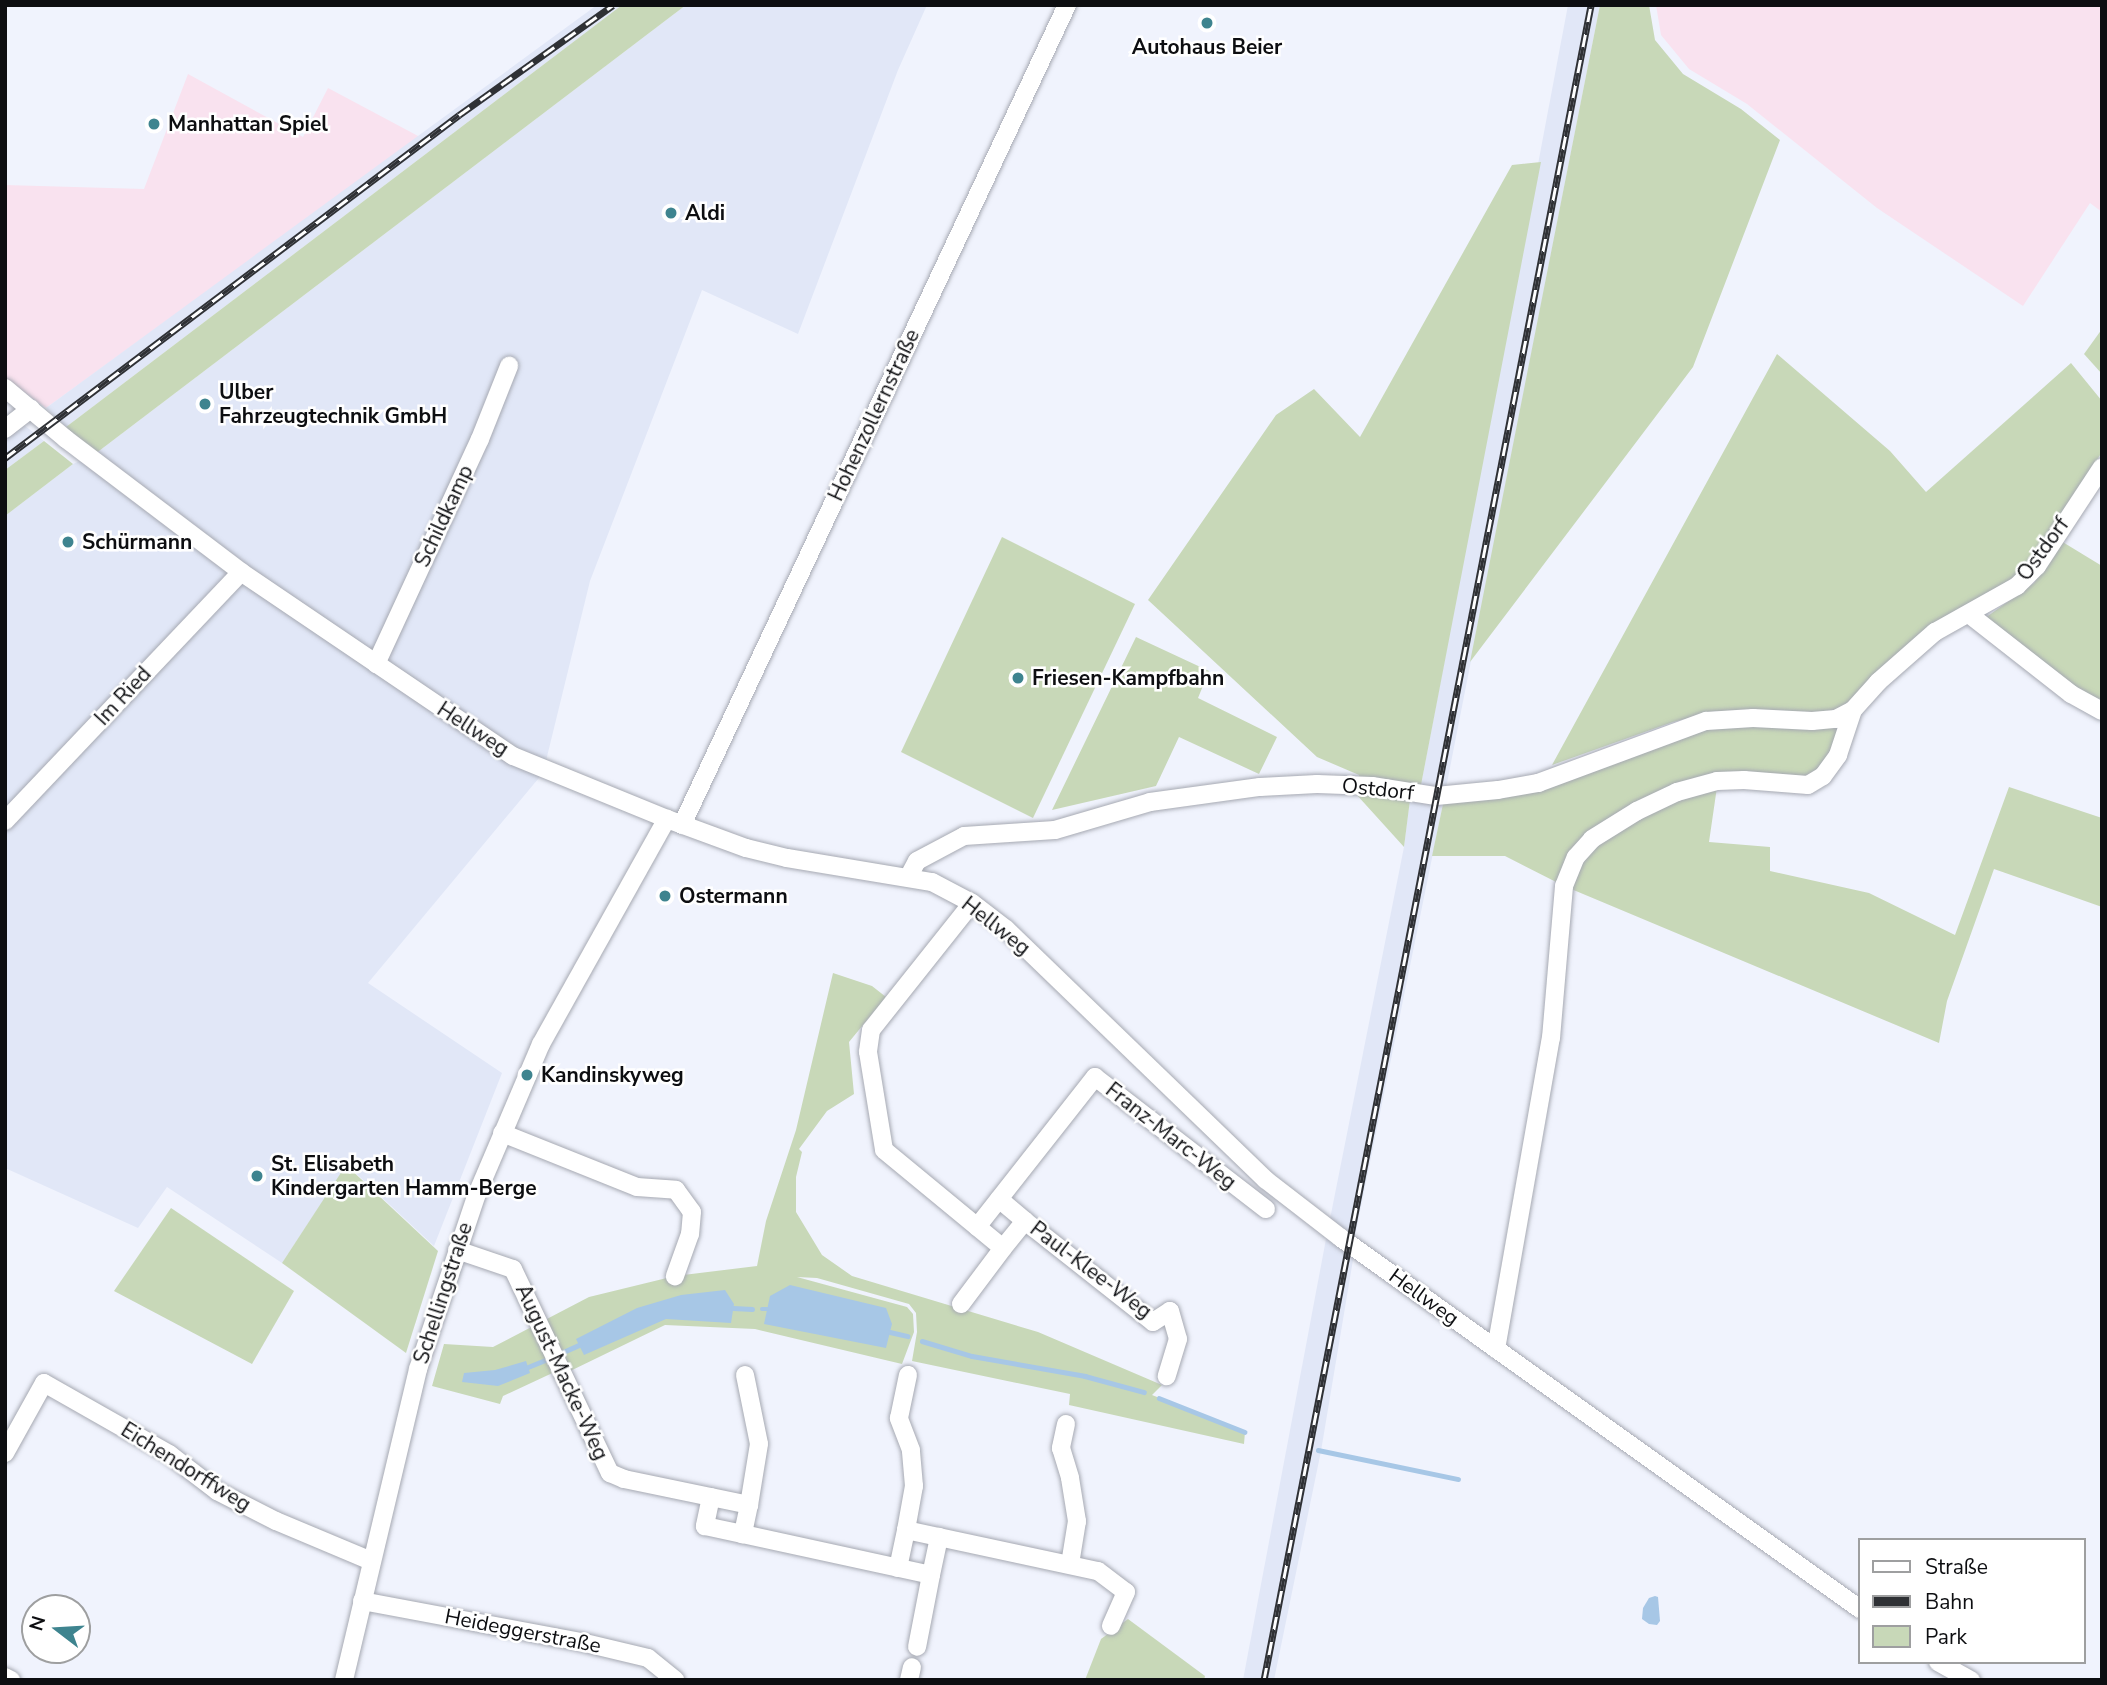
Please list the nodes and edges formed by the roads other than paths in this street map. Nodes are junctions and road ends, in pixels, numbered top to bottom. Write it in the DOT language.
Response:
graph roads {
  1 [pos="1066,5"];
  2 [pos="509,366"];
  3 [pos="5,388"];
  4 [pos="31,409"];
  5 [pos="5,429"];
  6 [pos="2102,467"];
  7 [pos="241,572"];
  8 [pos="1970,615"];
  9 [pos="376,664"];
  10 [pos="1853,710"];
  11 [pos="2102,711"];
  12 [pos="5,821"];
  13 [pos="675,822"];
  14 [pos="909,876"];
  15 [pos="972,903"];
  16 [pos="502,1133"];
  17 [pos="999,1199"];
  18 [pos="1266,1209"];
  19 [pos="1026,1221"];
  20 [pos="976,1227"];
  21 [pos="1003,1248"];
  22 [pos="457,1250"];
  23 [pos="676,1276"];
  24 [pos="961,1304"];
  25 [pos="1496,1349"];
  26 [pos="745,1374"];
  27 [pos="908,1376"];
  28 [pos="1167,1376"];
  29 [pos="1066,1424"];
  30 [pos="5,1453"];
  31 [pos="710,1497"];
  32 [pos="749,1504"];
  33 [pos="906,1530"];
  34 [pos="743,1534"];
  35 [pos="939,1537"];
  36 [pos="371,1561"];
  37 [pos="1070,1564"];
  38 [pos="898,1567"];
  39 [pos="931,1575"];
  40 [pos="362,1601"];
  41 [pos="1858,1608"];
  42 [pos="1111,1626"];
  43 [pos="917,1647"];
  44 [pos="1942,1664"];
  45 [pos="5,1677"];
  46 [pos="11,1680"];
  47 [pos="344,1680"];
  48 [pos="675,1680"];
  49 [pos="1971,1680"];
  1 -- 13 [label="street, Hohenzollernstraße"];
  2 -- 9 [label="street, Schildkamp"];
  3 -- 4 [label="street, Hellweg"];
  4 -- 5 [label="street"];
  4 -- 7 [label="street, Hellweg"];
  6 -- 8 [label="street, Ostdorf"];
  7 -- 9 [label="street, Hellweg"];
  7 -- 12 [label="street, Im Ried"];
  8 -- 10 [label="street, Ostdorf"];
  8 -- 11 [label="street"];
  9 -- 13 [label="street, Hellweg"];
  10 -- 14 [label="street, Ostdorf"];
  10 -- 25 [label="street, Ostdorf"];
  13 -- 14 [label="street, Hellweg"];
  13 -- 16 [label="street, Schellingstraße"];
  14 -- 15 [label="street, Hellweg"];
  15 -- 20 [label="street, Paul-Klee-Weg"];
  15 -- 25 [label="street, Hellweg"];
  16 -- 22 [label="street, Schellingstraße"];
  16 -- 23 [label="street"];
  17 -- 18 [label="street, Franz-Marc-Weg"];
  17 -- 19 [label="street, Paul-Klee-Weg"];
  17 -- 20 [label="street, Franz-Marc-Weg"];
  19 -- 21 [label="street, Paul-Klee-Weg"];
  19 -- 28 [label="street, Paul-Klee-Weg"];
  20 -- 21 [label="street, Paul-Klee-Weg"];
  21 -- 24 [label="street, Paul-Klee-Weg"];
  22 -- 31 [label="street, August-Macke-Weg"];
  22 -- 36 [label="street, Schellingstraße"];
  25 -- 41 [label="street, Hellweg"];
  26 -- 32 [label="street"];
  27 -- 33 [label="street"];
  29 -- 37 [label="street"];
  30 -- 36 [label="street, Eichendorffweg"];
  31 -- 32 [label="street, August-Macke-Weg"];
  31 -- 34 [label="street"];
  32 -- 34 [label="street"];
  33 -- 35 [label="street"];
  33 -- 38 [label="street"];
  34 -- 38 [label="street"];
  35 -- 37 [label="street"];
  35 -- 39 [label="street"];
  36 -- 40 [label="street, Schellingstraße"];
  37 -- 42 [label="street"];
  38 -- 39 [label="street"];
  39 -- 43 [label="street"];
  40 -- 47 [label="street, Schellingstraße"];
  40 -- 48 [label="street, Heideggerstraße"];
  44 -- 49 [label="street"];
  45 -- 46 [label="street"];
}
